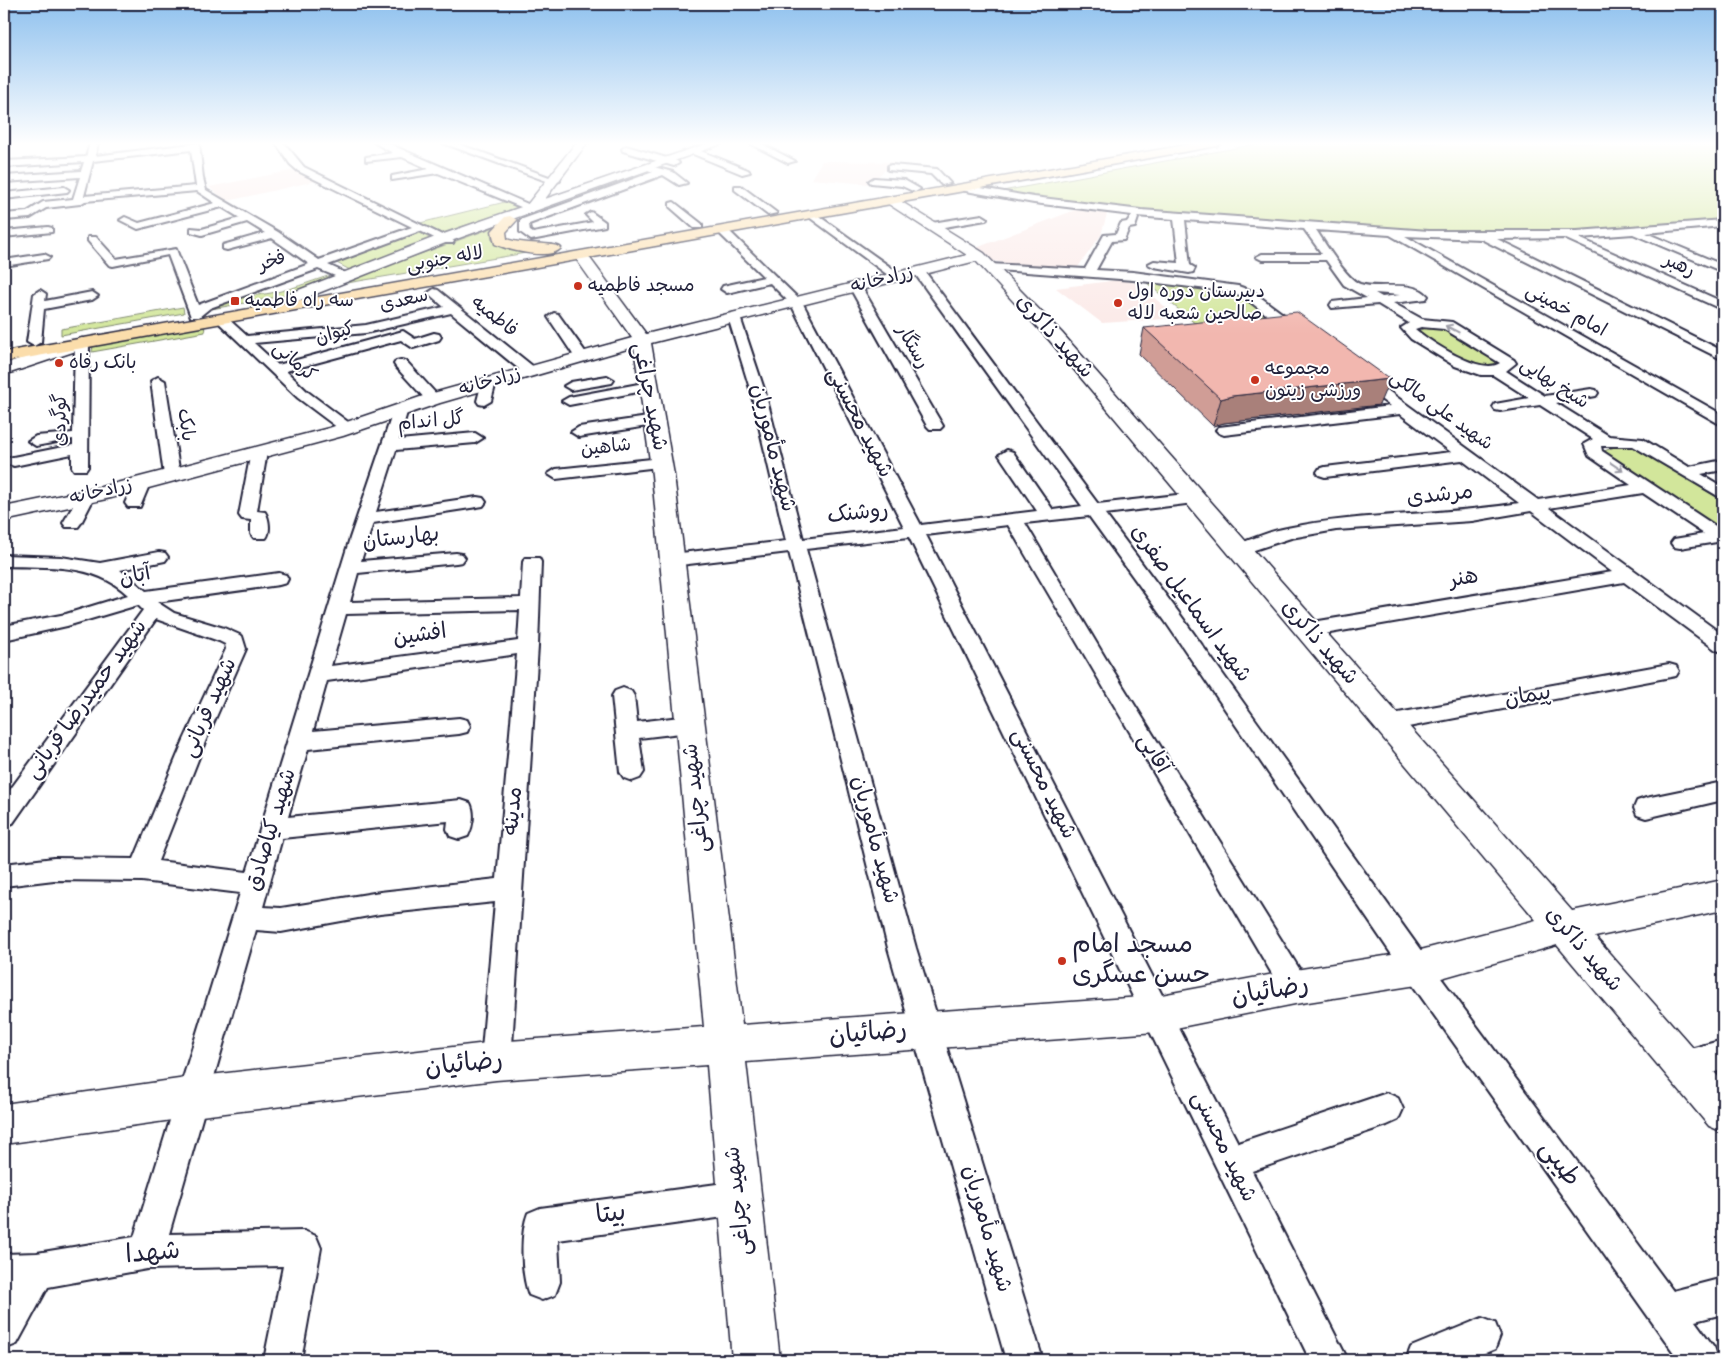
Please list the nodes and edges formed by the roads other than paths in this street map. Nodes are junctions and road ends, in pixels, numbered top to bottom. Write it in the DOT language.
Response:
graph roads {
  1 [pos="41,207"];
  2 [pos="88,207"];
  3 [pos="214,207"];
  4 [pos="229,207"];
  5 [pos="370,207"];
  6 [pos="397,207"];
  7 [pos="536,207"];
  8 [pos="548,207"];
  9 [pos="562,207"];
  10 [pos="676,207"];
  11 [pos="763,207"];
  12 [pos="810,207"];
  13 [pos="854,207"];
  14 [pos="902,207"];
  15 [pos="1091,207"];
  16 [pos="532,208"];
  17 [pos="91,210"];
  18 [pos="772,213"];
  19 [pos="381,214"];
  20 [pos="813,214"];
  21 [pos="591,215"];
  22 [pos="1179,216"];
  23 [pos="4,217"];
  24 [pos="248,218"];
  25 [pos="982,218"];
  26 [pos="1133,218"];
  27 [pos="125,220"];
  28 [pos="510,220"];
  29 [pos="1723,223"];
  30 [pos="995,225"];
  31 [pos="1704,225"];
  32 [pos="698,226"];
  33 [pos="1307,226"];
  34 [pos="419,228"];
  35 [pos="48,230"];
  36 [pos="194,230"];
  37 [pos="723,231"];
  38 [pos="939,231"];
  39 [pos="1390,232"];
  40 [pos="1634,232"];
  41 [pos="1723,233"];
  42 [pos="4,234"];
  43 [pos="274,234"];
  44 [pos="1564,235"];
  45 [pos="1482,236"];
  46 [pos="92,240"];
  47 [pos="446,240"];
  48 [pos="227,247"];
  49 [pos="581,251"];
  50 [pos="1261,256"];
  51 [pos="44,257"];
  52 [pos="1330,257"];
  53 [pos="515,258"];
  54 [pos="984,262"];
  55 [pos="4,264"];
  56 [pos="317,264"];
  57 [pos="1154,264"];
  58 [pos="1723,269"];
  59 [pos="919,271"];
  60 [pos="1088,274"];
  61 [pos="344,276"];
  62 [pos="896,276"];
  63 [pos="773,279"];
  64 [pos="855,286"];
  65 [pos="1357,288"];
  66 [pos="337,289"];
  67 [pos="727,289"];
  68 [pos="434,293"];
  69 [pos="92,296"];
  70 [pos="297,296"];
  71 [pos="1376,300"];
  72 [pos="796,302"];
  73 [pos="1336,305"];
  74 [pos="1723,306"];
  75 [pos="454,309"];
  76 [pos="195,314"];
  77 [pos="734,317"];
  78 [pos="554,318"];
  79 [pos="221,319"];
  80 [pos="1419,323"];
  81 [pos="434,332"];
  82 [pos="242,340"];
  83 [pos="642,340"];
  84 [pos="1495,340"];
  85 [pos="1311,341"];
  86 [pos="34,342"];
  87 [pos="1475,342"];
  88 [pos="82,343"];
  89 [pos="4,347"];
  90 [pos="1436,348"];
  91 [pos="1412,352"];
  92 [pos="582,356"];
  93 [pos="1723,356"];
  94 [pos="4,357"];
  95 [pos="401,364"];
  96 [pos="1350,369"];
  97 [pos="4,370"];
  98 [pos="276,370"];
  99 [pos="530,370"];
  100 [pos="1495,370"];
  101 [pos="648,380"];
  102 [pos="158,381"];
  103 [pos="489,382"];
  104 [pos="571,386"];
  105 [pos="1591,393"];
  106 [pos="433,399"];
  107 [pos="1541,399"];
  108 [pos="484,401"];
  109 [pos="568,401"];
  110 [pos="1500,407"];
  111 [pos="1404,409"];
  112 [pos="401,410"];
  113 [pos="655,421"];
  114 [pos="1723,421"];
  115 [pos="934,426"];
  116 [pos="347,428"];
  117 [pos="1224,430"];
  118 [pos="579,432"];
  119 [pos="475,438"];
  120 [pos="1605,440"];
  121 [pos="36,441"];
  122 [pos="80,441"];
  123 [pos="390,446"];
  124 [pos="259,452"];
  125 [pos="1007,455"];
  126 [pos="1467,455"];
  127 [pos="14,461"];
  128 [pos="661,463"];
  129 [pos="1723,465"];
  130 [pos="80,467"];
  131 [pos="1325,472"];
  132 [pos="1686,472"];
  133 [pos="556,474"];
  134 [pos="172,475"];
  135 [pos="142,483"];
  136 [pos="1647,487"];
  137 [pos="1723,494"];
  138 [pos="87,496"];
  139 [pos="1194,498"];
  140 [pos="477,502"];
  141 [pos="134,503"];
  142 [pos="1535,505"];
  143 [pos="1093,511"];
  144 [pos="4,514"];
  145 [pos="1049,516"];
  146 [pos="366,519"];
  147 [pos="1014,520"];
  148 [pos="72,523"];
  149 [pos="915,532"];
  150 [pos="260,534"];
  151 [pos="1723,534"];
  152 [pos="1680,543"];
  153 [pos="796,545"];
  154 [pos="1239,550"];
  155 [pos="159,557"];
  156 [pos="456,558"];
  157 [pos="4,560"];
  158 [pos="672,560"];
  159 [pos="532,562"];
  160 [pos="103,568"];
  161 [pos="350,568"];
  162 [pos="1628,575"];
  163 [pos="279,579"];
  164 [pos="147,603"];
  165 [pos="529,604"];
  166 [pos="338,608"];
  167 [pos="1307,630"];
  168 [pos="4,633"];
  169 [pos="1723,645"];
  170 [pos="528,646"];
  171 [pos="1669,671"];
  172 [pos="318,675"];
  173 [pos="623,696"];
  174 [pos="1387,723"];
  175 [pos="689,724"];
  176 [pos="459,726"];
  177 [pos="627,731"];
  178 [pos="298,741"];
  179 [pos="632,772"];
  180 [pos="1723,791"];
  181 [pos="1646,808"];
  182 [pos="4,816"];
  183 [pos="272,829"];
  184 [pos="459,829"];
  185 [pos="142,870"];
  186 [pos="4,876"];
  187 [pos="256,884"];
  188 [pos="510,889"];
  189 [pos="1723,895"];
  190 [pos="246,918"];
  191 [pos="1563,928"];
  192 [pos="1417,968"];
  193 [pos="1295,987"];
  194 [pos="1156,1014"];
  195 [pos="927,1029"];
  196 [pos="725,1046"];
  197 [pos="1723,1055"];
  198 [pos="496,1061"];
  199 [pos="1683,1065"];
  200 [pos="193,1097"];
  201 [pos="1387,1109"];
  202 [pos="1723,1112"];
  203 [pos="4,1124"];
  204 [pos="1230,1162"];
  205 [pos="739,1198"];
  206 [pos="147,1252"];
  207 [pos="20,1271"];
  208 [pos="542,1282"];
  209 [pos="1723,1296"];
  210 [pos="1666,1311"];
  211 [pos="4,1331"];
  212 [pos="1482,1336"];
  213 [pos="283,1360"];
  214 [pos="756,1360"];
  215 [pos="1024,1360"];
  216 [pos="1328,1360"];
  217 [pos="1424,1360"];
  218 [pos="1702,1360"];
  1 -- 23 [label="street"];
  2 -- 17 [label="street"];
  3 -- 27 [label="street"];
  4 -- 24 [label="street"];
  5 -- 19 [label="street"];
  6 -- 19 [label="street"];
  7 -- 16 [label="street"];
  8 -- 28 [label="street"];
  9 -- 21 [label="street"];
  10 -- 32 [label="street"];
  11 -- 18 [label="street"];
  12 -- 18 [label="main road, لاله جنوبی"];
  13 -- 20 [label="main road, لاله جنوبی"];
  14 -- 38 [label="street, شهید ذاکری"];
  15 -- 22 [label="street"];
  16 -- 47 [label="street"];
  18 -- 32 [label="main road, لاله جنوبی"];
  19 -- 34 [label="street"];
  20 -- 37 [label="main road, لاله جنوبی"];
  20 -- 62 [label="street"];
  22 -- 33 [label="street"];
  22 -- 57 [label="street"];
  24 -- 36 [label="street"];
  24 -- 43 [label="street"];
  25 -- 38 [label="street"];
  26 -- 60 [label="street"];
  28 -- 47 [label="street"];
  28 -- 53 [label="main road"];
  29 -- 31 [label="street"];
  30 -- 38 [label="street"];
  31 -- 40 [label="street"];
  31 -- 41 [label="street"];
  32 -- 49 [label="main road, لاله جنوبی"];
  33 -- 39 [label="street"];
  33 -- 52 [label="street, شیخ بهایی"];
  34 -- 47 [label="street"];
  34 -- 56 [label="street, فخر"];
  35 -- 42 [label="street"];
  37 -- 49 [label="main road, لاله جنوبی"];
  37 -- 63 [label="street, شهید محسنی"];
  38 -- 54 [label="street, شهید ذاکری"];
  39 -- 45 [label="street"];
  39 -- 114 [label="street, امام خمینی"];
  40 -- 44 [label="street"];
  40 -- 58 [label="street"];
  43 -- 48 [label="street"];
  43 -- 56 [label="street"];
  44 -- 45 [label="street"];
  44 -- 74 [label="street, رهبر"];
  45 -- 93 [label="street"];
  46 -- 76 [label="street"];
  47 -- 61 [label="street"];
  47 -- 66 [label="street"];
  49 -- 53 [label="main road, لاله جنوبی"];
  49 -- 83 [label="street, شهید چراغی"];
  50 -- 52 [label="street"];
  51 -- 55 [label="street"];
  52 -- 65 [label="street, شیخ بهایی"];
  53 -- 66 [label="main road, لاله جنوبی"];
  53 -- 79 [label="main road, لاله جنوبی"];
  54 -- 59 [label="street, زرادخانه"];
  54 -- 60 [label="street"];
  54 -- 139 [label="street, شهید ذاکری"];
  56 -- 61 [label="street"];
  56 -- 76 [label="street, فخر"];
  59 -- 62 [label="street, زرادخانه"];
  59 -- 143 [label="street, شهید اسماعیل صفری"];
  60 -- 85 [label="street"];
  61 -- 70 [label="street"];
  62 -- 64 [label="street, زرادخانه"];
  63 -- 67 [label="street"];
  63 -- 72 [label="street, شهید محسنی"];
  64 -- 72 [label="street, زرادخانه"];
  64 -- 115 [label="street, رستگار"];
  65 -- 71 [label="street, شیخ بهایی"];
  65 -- 71 [label="street"];
  66 -- 70 [label="main road, لاله جنوبی"];
  68 -- 75 [label="street, فاطمیه"];
  69 -- 86 [label="street"];
  70 -- 76 [label="main road, لاله جنوبی"];
  71 -- 73 [label="street"];
  71 -- 80 [label="street, شیخ بهایی"];
  72 -- 77 [label="street, زرادخانه"];
  72 -- 149 [label="street, شهید محسنی"];
  75 -- 82 [label="street, سعدی"];
  75 -- 99 [label="street, فاطمیه"];
  76 -- 86 [label="main road, لاله جنوبی"];
  77 -- 83 [label="street, زرادخانه"];
  77 -- 153 [label="street, شهید مأموریان"];
  78 -- 92 [label="street, فاطمیه"];
  79 -- 82 [label="street, کرمانی"];
  79 -- 88 [label="main road, لاله جنوبی"];
  87 -- 80 [label="street, شیخ بهایی, one-way"];
  80 -- 90 [label="street"];
  81 -- 98 [label="street, کیوان"];
  82 -- 98 [label="street, کرمانی"];
  83 -- 92 [label="street, زرادخانه"];
  83 -- 101 [label="street, شهید چراغی"];
  84 -- 87 [label="street"];
  86 -- 89 [label="main road, لاله جنوبی"];
  87 -- 100 [label="street, شیخ بهایی"];
  88 -- 94 [label="main road, لاله جنوبی"];
  88 -- 97 [label="street"];
  88 -- 122 [label="street, گوگردی"];
  90 -- 91 [label="street"];
  90 -- 100 [label="street"];
  92 -- 99 [label="street, زرادخانه"];
  95 -- 106 [label="street"];
  96 -- 111 [label="street, شهید علی مالکی"];
  98 -- 116 [label="street, کرمانی"];
  99 -- 103 [label="street, زرادخانه"];
  100 -- 107 [label="street, شیخ بهایی"];
  101 -- 104 [label="street"];
  101 -- 109 [label="street"];
  101 -- 113 [label="street, شهید چراغی"];
  102 -- 134 [label="street, بابک"];
  103 -- 106 [label="street, زرادخانه"];
  103 -- 108 [label="street"];
  105 -- 107 [label="street"];
  106 -- 112 [label="street, زرادخانه"];
  107 -- 110 [label="street"];
  107 -- 120 [label="street, شیخ بهایی"];
  111 -- 117 [label="street"];
  111 -- 126 [label="street, شهید علی مالکی"];
  112 -- 116 [label="street, زرادخانه"];
  112 -- 123 [label="street, شهید کیاصادق"];
  113 -- 118 [label="street, شاهین"];
  113 -- 128 [label="street, شهید چراغی"];
  116 -- 124 [label="street, زرادخانه"];
  119 -- 123 [label="street, گل اندام"];
  120 -- 132 [label="street, شیخ بهایی"];
  120 -- 136 [label="street, one-way"];
  121 -- 122 [label="street"];
  122 -- 127 [label="street"];
  122 -- 130 [label="street, گوگردی"];
  123 -- 146 [label="street, شهید کیاصادق"];
  124 -- 134 [label="street, زرادخانه"];
  124 -- 150 [label="street"];
  125 -- 145 [label="street"];
  126 -- 131 [label="street"];
  126 -- 142 [label="street, شهید علی مالکی"];
  128 -- 133 [label="street, شاهین"];
  128 -- 158 [label="street, شهید چراغی"];
  129 -- 132 [label="street"];
  132 -- 137 [label="street, شیخ بهایی"];
  134 -- 135 [label="street, زرادخانه"];
  135 -- 138 [label="street, زرادخانه"];
  135 -- 141 [label="street"];
  136 -- 142 [label="street, مرشدی"];
  136 -- 151 [label="street"];
  138 -- 144 [label="street, زرادخانه"];
  138 -- 148 [label="street"];
  139 -- 143 [label="street, روشنک"];
  139 -- 154 [label="street, شهید ذاکری"];
  140 -- 146 [label="street"];
  142 -- 154 [label="street, مرشدی"];
  142 -- 162 [label="street, شهید علی مالکی"];
  143 -- 145 [label="street, روشنک"];
  143 -- 192 [label="street, شهید اسماعیل صفری"];
  145 -- 147 [label="street, روشنک"];
  146 -- 161 [label="street, شهید کیاصادق"];
  147 -- 149 [label="street, روشنک"];
  147 -- 193 [label="street, آقایی"];
  149 -- 153 [label="street, روشنک"];
  149 -- 194 [label="street, شهید محسنی"];
  151 -- 152 [label="street"];
  153 -- 158 [label="street, روشنک"];
  153 -- 195 [label="street, شهید مأموریان"];
  154 -- 167 [label="street, شهید ذاکری"];
  155 -- 160 [label="street"];
  156 -- 161 [label="street, بهارستان"];
  157 -- 160 [label="street, شهید قربانی"];
  158 -- 175 [label="street, شهید چراغی"];
  159 -- 165 [label="street, مدینه"];
  160 -- 164 [label="street, شهید قربانی"];
  161 -- 166 [label="street, شهید کیاصادق"];
  162 -- 167 [label="street, هنر"];
  162 -- 169 [label="street, شهید علی مالکی"];
  163 -- 164 [label="street, آبان"];
  164 -- 168 [label="street, آبان"];
  164 -- 182 [label="street, شهید حمیدرضا قربانی"];
  164 -- 185 [label="street, شهید قربانی"];
  165 -- 166 [label="street"];
  165 -- 170 [label="street, مدینه"];
  166 -- 172 [label="street, شهید کیاصادق"];
  167 -- 174 [label="street, شهید ذاکری"];
  170 -- 172 [label="street, افشین"];
  170 -- 188 [label="street, مدینه"];
  171 -- 174 [label="street, پیمان"];
  172 -- 178 [label="street, شهید کیاصادق"];
  173 -- 177 [label="street"];
  174 -- 191 [label="street, شهید ذاکری"];
  175 -- 177 [label="street"];
  175 -- 196 [label="street, شهید چراغی"];
  176 -- 178 [label="street"];
  177 -- 179 [label="street"];
  178 -- 183 [label="street, شهید کیاصادق"];
  180 -- 181 [label="street"];
  183 -- 184 [label="street"];
  183 -- 187 [label="street, شهید کیاصادق"];
  185 -- 186 [label="street"];
  185 -- 187 [label="street"];
  187 -- 190 [label="street, شهید کیاصادق"];
  188 -- 190 [label="street"];
  188 -- 198 [label="street, مدینه"];
  189 -- 191 [label="street, رضائیان"];
  190 -- 200 [label="street, شهید کیاصادق"];
  191 -- 192 [label="street, رضائیان"];
  191 -- 199 [label="street, شهید ذاکری"];
  192 -- 193 [label="street, رضائیان"];
  192 -- 210 [label="street, طیبی"];
  193 -- 194 [label="street, رضائیان"];
  194 -- 195 [label="street, رضائیان"];
  194 -- 204 [label="street, شهید محسنی"];
  195 -- 196 [label="street, رضائیان"];
  195 -- 215 [label="street, شهید مأموریان"];
  196 -- 198 [label="street, رضائیان"];
  196 -- 205 [label="street, شهید چراغی"];
  197 -- 199 [label="street"];
  198 -- 200 [label="street, رضائیان"];
  199 -- 202 [label="street, شهید ذاکری"];
  200 -- 203 [label="street, رضائیان"];
  200 -- 206 [label="street, شهید کیاصادق"];
  201 -- 204 [label="street"];
  204 -- 216 [label="street, شهید محسنی"];
  205 -- 208 [label="street, بیتا"];
  205 -- 214 [label="street, شهید چراغی"];
  206 -- 207 [label="street, شهدا"];
  206 -- 213 [label="street, شهدا"];
  207 -- 211 [label="street"];
  209 -- 210 [label="street"];
  210 -- 218 [label="street, طیبی"];
  212 -- 217 [label="street"];
}
